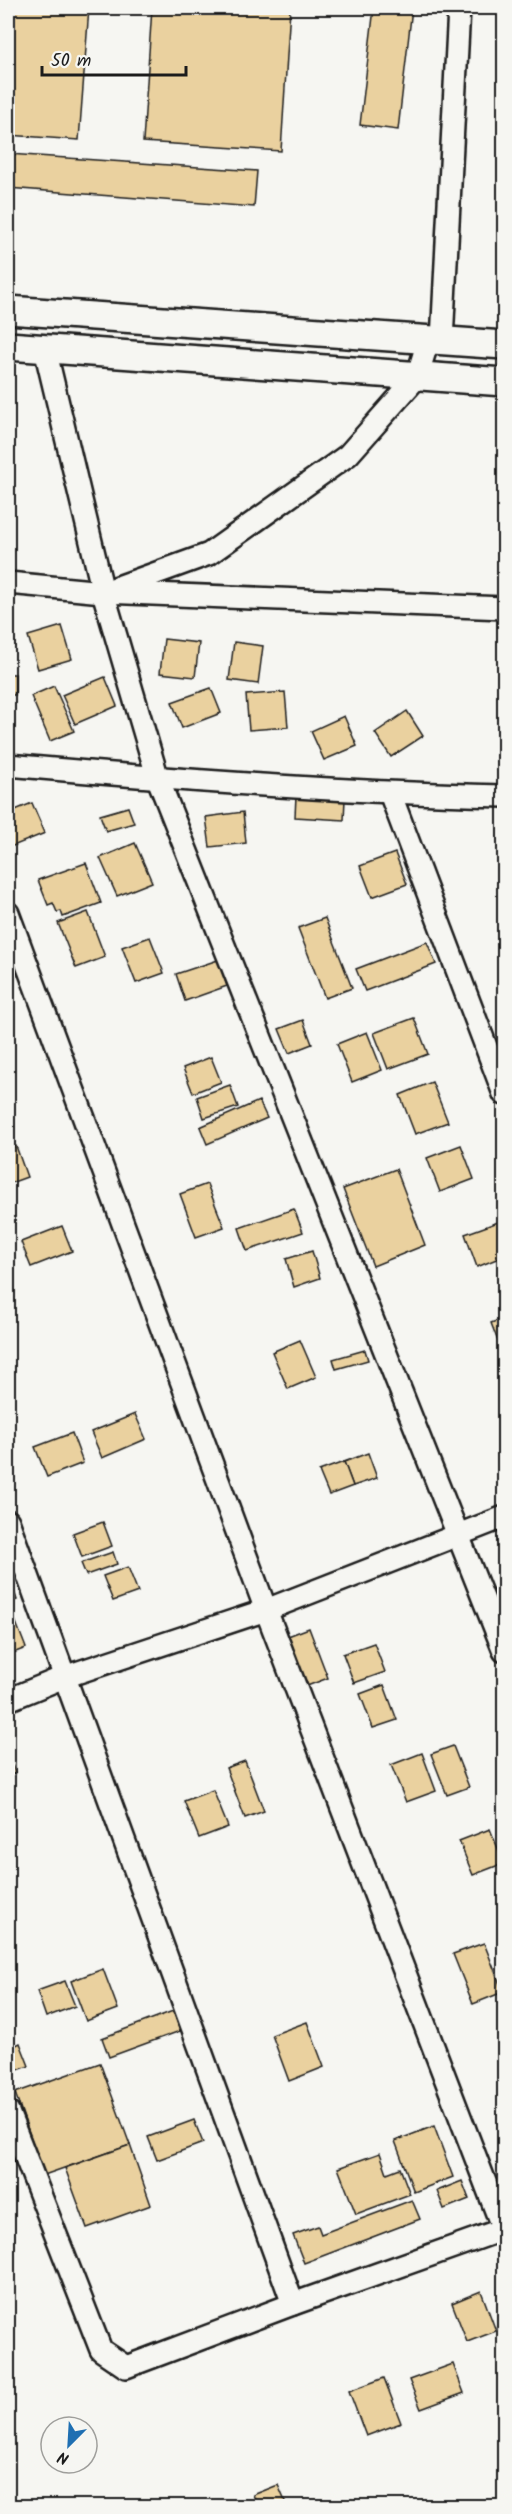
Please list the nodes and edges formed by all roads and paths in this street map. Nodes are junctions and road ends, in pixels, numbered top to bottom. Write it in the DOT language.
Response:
graph roads {
  1 [pos="459,8"];
  2 [pos="8,310"];
  3 [pos="435,341"];
  4 [pos="8,346"];
  5 [pos="45,349"];
  6 [pos="504,349"];
  7 [pos="417,377"];
  8 [pos="504,382"];
  9 [pos="8,583"];
  10 [pos="103,592"];
  11 [pos="504,608"];
  12 [pos="8,765"];
  13 [pos="158,779"];
  14 [pos="390,793"];
  15 [pos="504,796"];
  16 [pos="8,913"];
  17 [pos="504,1094"];
  18 [pos="504,1517"];
  19 [pos="8,1521"];
  20 [pos="459,1535"];
  21 [pos="266,1610"];
  22 [pos="504,1651"];
  23 [pos="64,1677"];
  24 [pos="8,1700"];
  25 [pos="8,2112"];
  26 [pos="504,2229"];
  27 [pos="292,2304"];
  1 -- 3 [label="street"];
  2 -- 3 [label="main road"];
  3 -- 6 [label="main road"];
  3 -- 7 [label="street"];
  4 -- 5 [label="main road"];
  5 -- 7 [label="main road"];
  5 -- 10 [label="street"];
  7 -- 8 [label="main road"];
  7 -- 10 [label="street"];
  9 -- 10 [label="street"];
  10 -- 11 [label="street"];
  10 -- 13 [label="street"];
  12 -- 13 [label="street"];
  13 -- 14 [label="street"];
  13 -- 20 [label="street"];
  14 -- 15 [label="street"];
  14 -- 17 [label="street"];
  16 -- 21 [label="street"];
  18 -- 20 [label="street"];
  19 -- 23 [label="street"];
  20 -- 21 [label="street"];
  20 -- 22 [label="street"];
  21 -- 23 [label="street"];
  21 -- 26 [label="street"];
  23 -- 24 [label="street"];
  23 -- 27 [label="street"];
  25 -- 27 [label="street"];
  26 -- 27 [label="street"];
}
